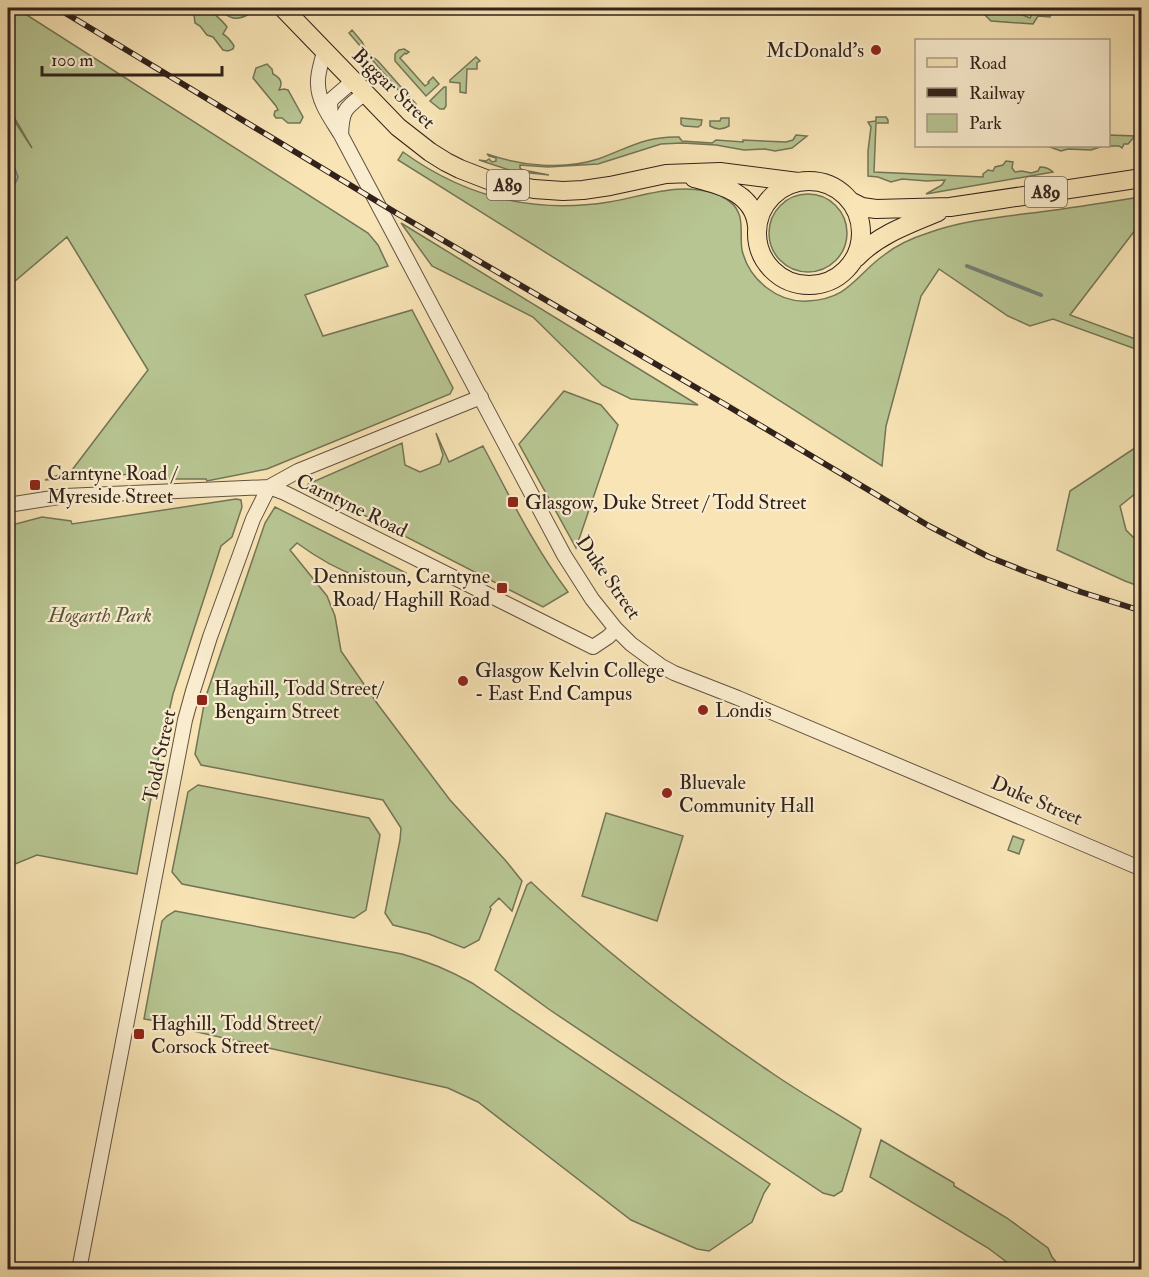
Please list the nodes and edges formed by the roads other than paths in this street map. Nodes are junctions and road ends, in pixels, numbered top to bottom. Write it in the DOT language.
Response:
graph roads {
  1 [pos="283,8"];
  2 [pos="324,51"];
  3 [pos="359,87"];
  4 [pos="331,117"];
  5 [pos="341,135"];
  6 [pos="678,174"];
  7 [pos="1142,178"];
  8 [pos="798,182"];
  9 [pos="850,201"];
  10 [pos="950,207"];
  11 [pos="757,226"];
  12 [pos="854,259"];
  13 [pos="481,397"];
  14 [pos="269,488"];
  15 [pos="8,506"];
  16 [pos="616,629"];
  17 [pos="1142,869"];
  18 [pos="80,1269"];
  1 -- 2 [label="main road, A89"];
  2 -- 3 [label="main road, Biggar Street / A89"];
  2 -- 4 [label="street, Duke Street"];
  3 -- 4 [label="street"];
  3 -- 5 [label="street"];
  3 -- 6 [label="main road, Biggar Street / A89"];
  4 -- 5 [label="street, Duke Street"];
  5 -- 13 [label="street, Duke Street"];
  6 -- 8 [label="main road, Biggar Street / A89"];
  6 -- 11 [label="main road, Biggar Street / A89"];
  7 -- 10 [label="main road, A89"];
  8 -- 9 [label="main road"];
  8 -- 11 [label="main road"];
  9 -- 10 [label="main road, A89"];
  9 -- 12 [label="main road"];
  10 -- 12 [label="main road, A89"];
  11 -- 12 [label="main road"];
  13 -- 14 [label="street"];
  13 -- 16 [label="street, Duke Street"];
  14 -- 15 [label="street, Carntyne Road"];
  14 -- 16 [label="street, Carntyne Road"];
  14 -- 18 [label="street, Todd Street"];
  16 -- 17 [label="street, Duke Street"];
}
